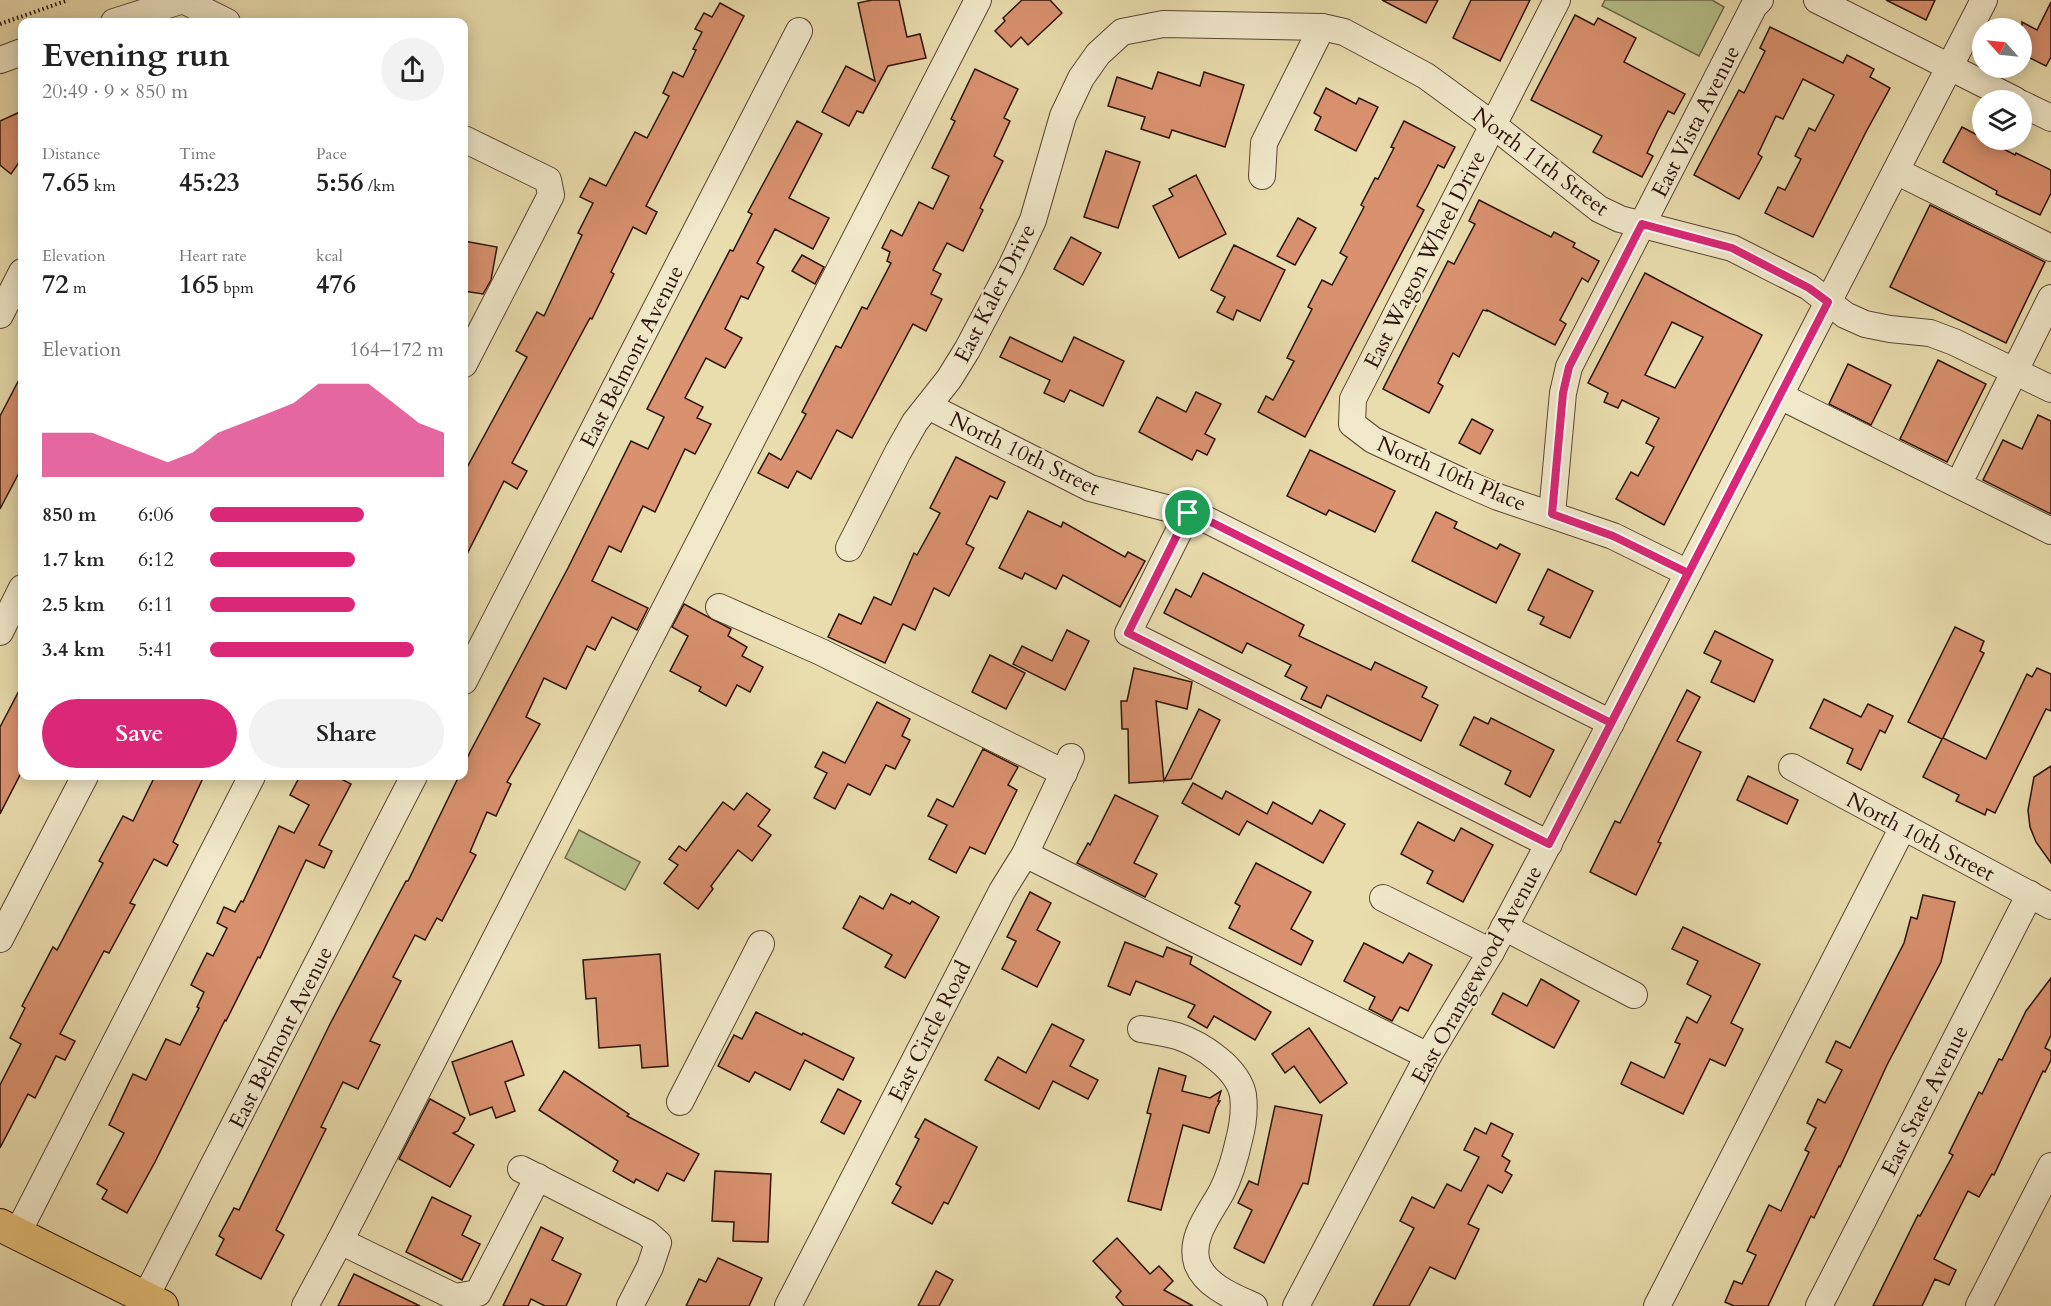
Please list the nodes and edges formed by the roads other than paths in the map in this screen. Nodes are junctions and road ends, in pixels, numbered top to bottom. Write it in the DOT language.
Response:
graph roads {
  1 [pos="183,0"];
  2 [pos="978,0"];
  3 [pos="1557,0"];
  4 [pos="1760,0"];
  5 [pos="1817,0"];
  6 [pos="1984,0"];
  7 [pos="127,18"];
  8 [pos="219,18"];
  9 [pos="1322,27"];
  10 [pos="799,31"];
  11 [pos="1122,32"];
  12 [pos="18,53"];
  13 [pos="0,60"];
  14 [pos="1949,69"];
  15 [pos="1994,90"];
  16 [pos="2032,109"];
  17 [pos="2051,118"];
  18 [pos="1493,125"];
  19 [pos="468,141"];
  20 [pos="1896,171"];
  21 [pos="1262,176"];
  22 [pos="1642,224"];
  23 [pos="2051,248"];
  24 [pos="18,280"];
  25 [pos="2051,298"];
  26 [pos="1828,302"];
  27 [pos="0,315"];
  28 [pos="468,356"];
  29 [pos="2014,371"];
  30 [pos="2051,389"];
  31 [pos="1780,396"];
  32 [pos="928,406"];
  33 [pos="1352,424"];
  34 [pos="1965,471"];
  35 [pos="1188,513"];
  36 [pos="1552,514"];
  37 [pos="2051,531"];
  38 [pos="849,548"];
  39 [pos="1688,573"];
  40 [pos="18,596"];
  41 [pos="719,607"];
  42 [pos="0,632"];
  43 [pos="468,673"];
  44 [pos="1611,723"];
  45 [pos="1791,767"];
  46 [pos="83,780"];
  47 [pos="250,780"];
  48 [pos="412,780"];
  49 [pos="1903,827"];
  50 [pos="1549,844"];
  51 [pos="1025,854"];
  52 [pos="1383,898"];
  53 [pos="2040,900"];
  54 [pos="1504,927"];
  55 [pos="0,939"];
  56 [pos="761,944"];
  57 [pos="1491,952"];
  58 [pos="1634,995"];
  59 [pos="1142,1029"];
  60 [pos="1428,1056"];
  61 [pos="680,1102"];
  62 [pos="2051,1166"];
  63 [pos="9,1229"];
  64 [pos="340,1241"];
  65 [pos="157,1304"];
  66 [pos="305,1306"];
  67 [pos="630,1306"];
  68 [pos="788,1306"];
  69 [pos="1254,1306"];
  70 [pos="1296,1306"];
  71 [pos="1657,1306"];
  72 [pos="1819,1306"];
  73 [pos="1979,1306"];
  1 -- 7 [label="street"];
  1 -- 8 [label="street"];
  2 -- 64 [label="street"];
  3 -- 18 [label="street, East Wagon Wheel Drive"];
  4 -- 22 [label="street, East Vista Avenue"];
  5 -- 14 [label="street"];
  6 -- 14 [label="street, East Orangewood Avenue"];
  9 -- 11 [label="street, North 11th Street"];
  9 -- 18 [label="street, North 11th Street"];
  9 -- 21 [label="street"];
  10 -- 43 [label="street, East Belmont Avenue"];
  11 -- 32 [label="street, East Kaler Drive"];
  12 -- 13 [label="street"];
  14 -- 15 [label="street"];
  14 -- 20 [label="street, East Orangewood Avenue"];
  16 -- 17 [label="street"];
  18 -- 22 [label="street, North 11th Street"];
  18 -- 33 [label="street, East Wagon Wheel Drive"];
  19 -- 28 [label="street"];
  20 -- 23 [label="street"];
  20 -- 26 [label="street, East Orangewood Avenue"];
  22 -- 26 [label="street, North 11th Street"];
  22 -- 36 [label="street, East Vista Avenue"];
  24 -- 27 [label="street"];
  25 -- 29 [label="street"];
  26 -- 29 [label="street, North 11th Street"];
  26 -- 31 [label="street, East Orangewood Avenue"];
  29 -- 30 [label="street, North 11th Street"];
  29 -- 34 [label="street"];
  31 -- 37 [label="street"];
  31 -- 39 [label="street, East Orangewood Avenue"];
  32 -- 35 [label="street, North 10th Street"];
  32 -- 38 [label="street, East Kaler Drive"];
  33 -- 36 [label="street, North 10th Place"];
  35 -- 44 [label="street, North 10th Street"];
  35 -- 50 [label="street"];
  36 -- 39 [label="street, North 10th Place"];
  39 -- 44 [label="street, East Orangewood Avenue"];
  40 -- 42 [label="street"];
  41 -- 51 [label="street, East Circle Road"];
  44 -- 50 [label="street, East Orangewood Avenue"];
  45 -- 49 [label="street, North 10th Street"];
  46 -- 55 [label="street"];
  47 -- 63 [label="street"];
  48 -- 65 [label="street, East Belmont Avenue"];
  49 -- 53 [label="street, North 10th Street"];
  49 -- 71 [label="street"];
  50 -- 54 [label="street, East Orangewood Avenue"];
  51 -- 60 [label="street"];
  51 -- 68 [label="street, East Circle Road"];
  52 -- 57 [label="street"];
  53 -- 72 [label="street, East State Avenue"];
  54 -- 57 [label="street, East Orangewood Avenue"];
  54 -- 58 [label="street"];
  56 -- 61 [label="street"];
  57 -- 60 [label="street, East Orangewood Avenue"];
  59 -- 69 [label="street"];
  60 -- 70 [label="street, East Orangewood Avenue"];
  62 -- 73 [label="street"];
  63 -- 65 [label="main road"];
  64 -- 66 [label="street"];
  64 -- 67 [label="street"];
}
